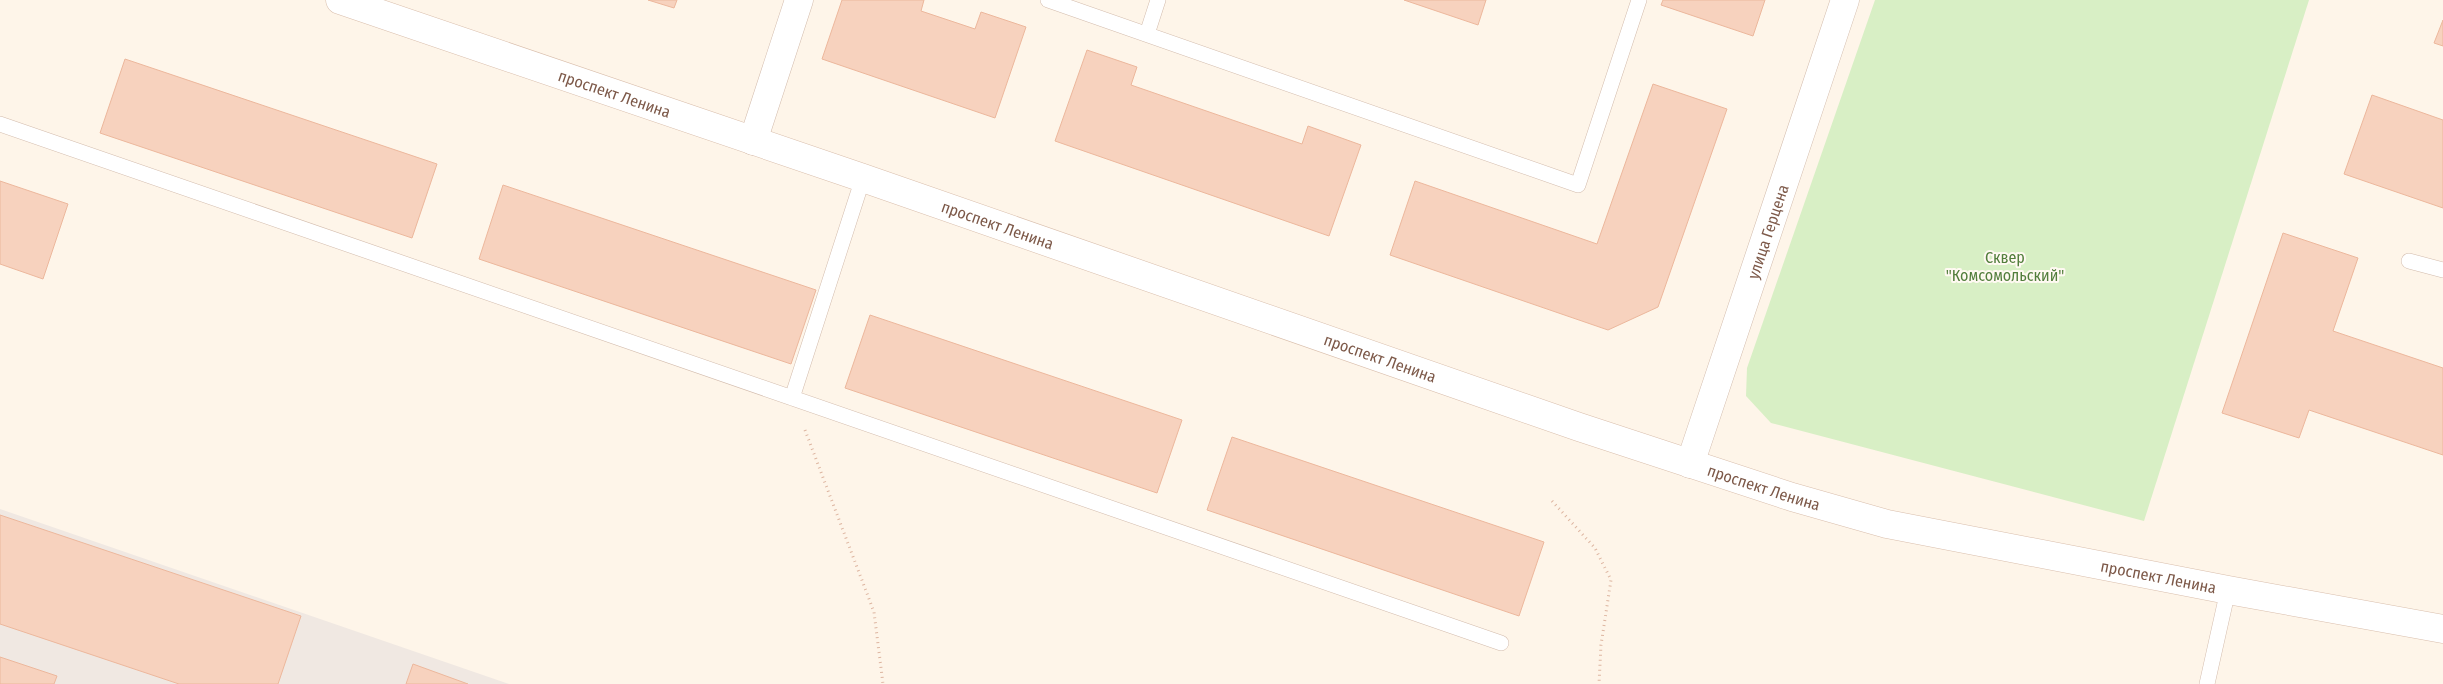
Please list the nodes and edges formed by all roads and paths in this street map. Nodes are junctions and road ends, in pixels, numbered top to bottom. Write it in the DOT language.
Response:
graph roads {
  1 [pos="340,0"];
  2 [pos="798,0"];
  3 [pos="1048,0"];
  4 [pos="1158,0"];
  5 [pos="1639,0"];
  6 [pos="1845,0"];
  7 [pos="1147,34"];
  8 [pos="0,124"];
  9 [pos="752,141"];
  10 [pos="864,178"];
  11 [pos="2409,261"];
  12 [pos="2443,270"];
  13 [pos="792,398"];
  14 [pos="1690,464"];
  15 [pos="1552,501"];
  16 [pos="2228,590"];
  17 [pos="2443,629"];
  18 [pos="1501,643"];
  19 [pos="883,684"];
  20 [pos="1599,684"];
  21 [pos="2208,684"];
  1 -- 9 [label="street, проспект Ленина"];
  2 -- 9 [label="street"];
  3 -- 7 [label="lane"];
  4 -- 7 [label="lane"];
  5 -- 7 [label="lane"];
  6 -- 14 [label="street, улица Герцена"];
  8 -- 13 [label="lane"];
  9 -- 10 [label="street, проспект Ленина"];
  10 -- 13 [label="lane"];
  10 -- 14 [label="street, проспект Ленина"];
  11 -- 12 [label="lane"];
  13 -- 18 [label="lane"];
  13 -- 19 [label="path"];
  14 -- 16 [label="street, проспект Ленина"];
  15 -- 20 [label="path"];
  16 -- 17 [label="street, проспект Ленина"];
  16 -- 21 [label="lane"];
}
